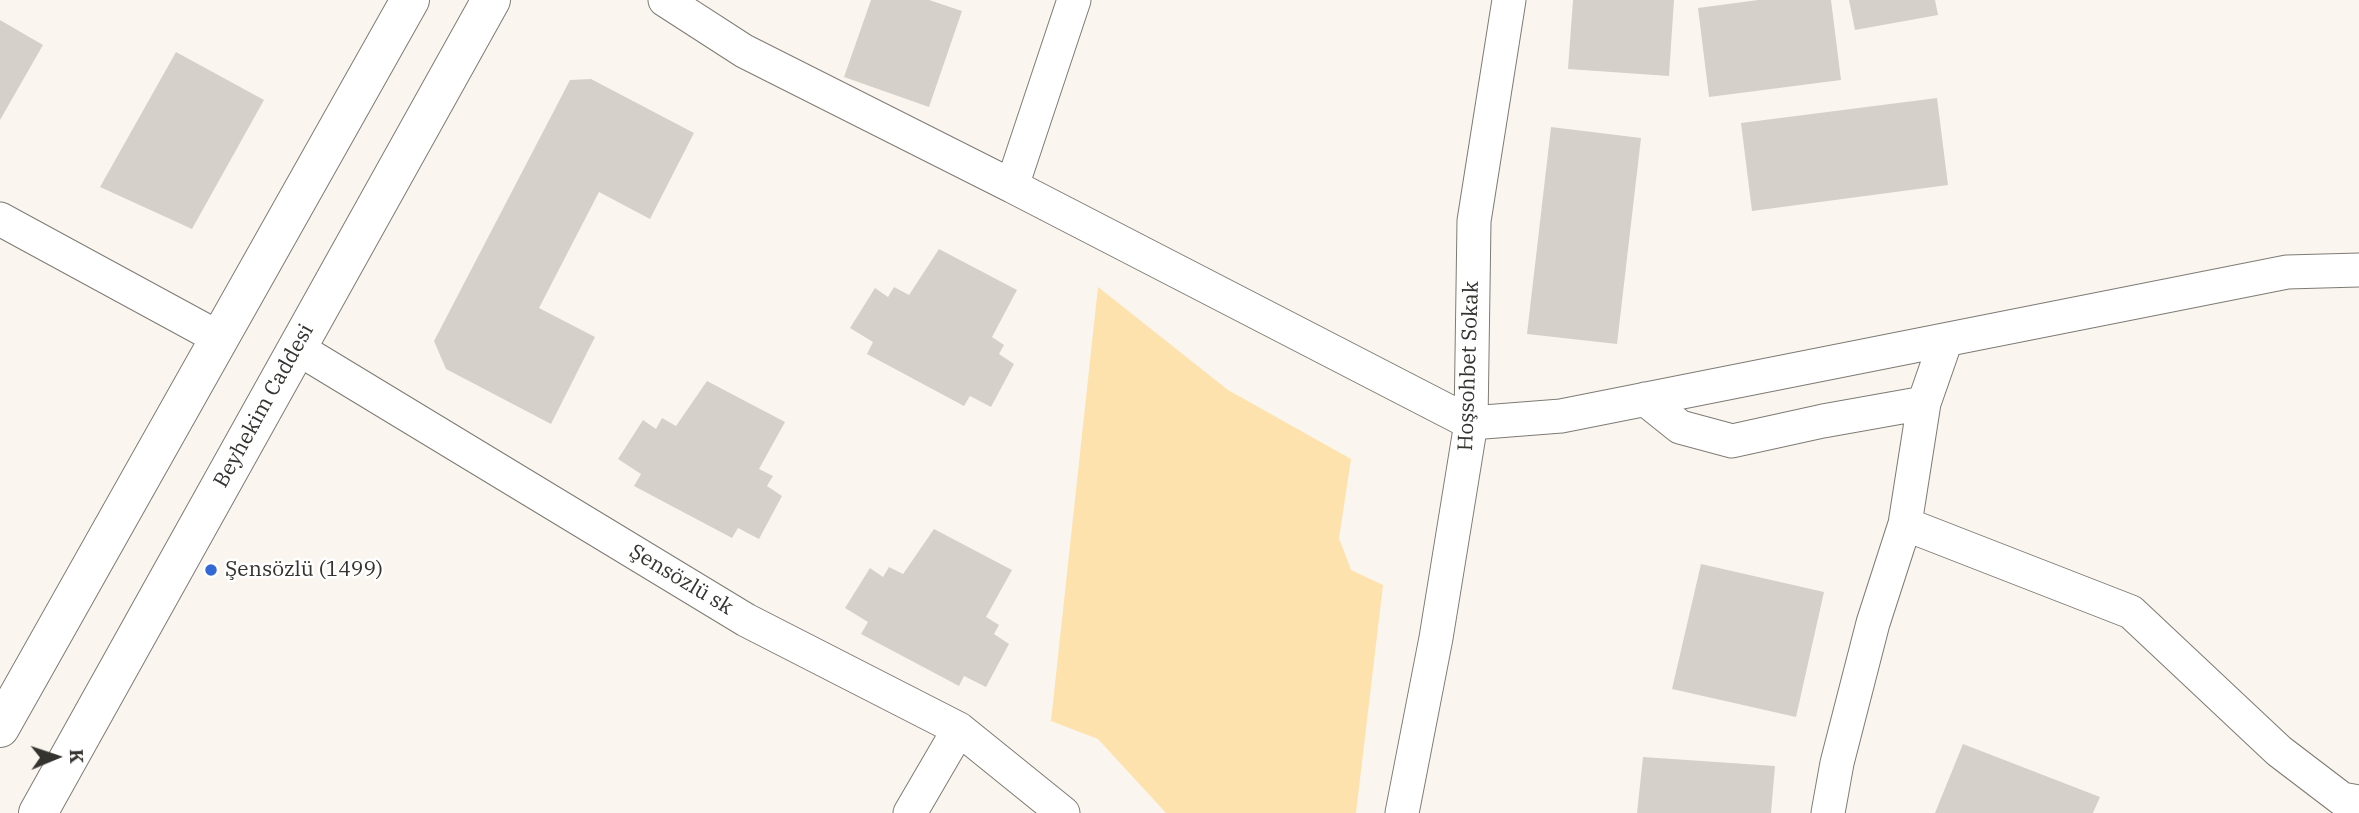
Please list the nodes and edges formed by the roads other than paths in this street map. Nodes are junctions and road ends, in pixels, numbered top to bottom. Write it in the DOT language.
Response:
graph roads {
  1 [pos="410,0"];
  2 [pos="491,0"];
  3 [pos="665,0"];
  4 [pos="1074,0"];
  5 [pos="1509,0"];
  6 [pos="1012,186"];
  7 [pos="0,219"];
  8 [pos="2359,270"];
  9 [pos="219,338"];
  10 [pos="1946,340"];
  11 [pos="297,348"];
  12 [pos="1645,399"];
  13 [pos="1924,403"];
  14 [pos="1471,423"];
  15 [pos="1905,524"];
  16 [pos="0,727"];
  17 [pos="959,730"];
  18 [pos="2346,805"];
  19 [pos="38,813"];
  20 [pos="911,813"];
  21 [pos="1063,813"];
  22 [pos="1402,813"];
  23 [pos="1828,813"];
  1 -- 9 [label="main road"];
  2 -- 11 [label="main road, Beyhekim Caddesi"];
  3 -- 6 [label="street"];
  4 -- 6 [label="street"];
  5 -- 14 [label="street, Hoşsohbet Sokak"];
  6 -- 14 [label="street"];
  7 -- 9 [label="street"];
  8 -- 10 [label="street"];
  9 -- 16 [label="main road"];
  10 -- 12 [label="street"];
  10 -- 13 [label="street"];
  11 -- 17 [label="street, Şensözlü sk"];
  11 -- 19 [label="main road, Beyhekim Caddesi"];
  12 -- 13 [label="street"];
  12 -- 14 [label="street"];
  13 -- 15 [label="street"];
  14 -- 22 [label="street, Hoşsohbet Sokak"];
  15 -- 18 [label="street"];
  15 -- 23 [label="street"];
  17 -- 20 [label="street"];
  17 -- 21 [label="street, Şensözlü sk"];
}
